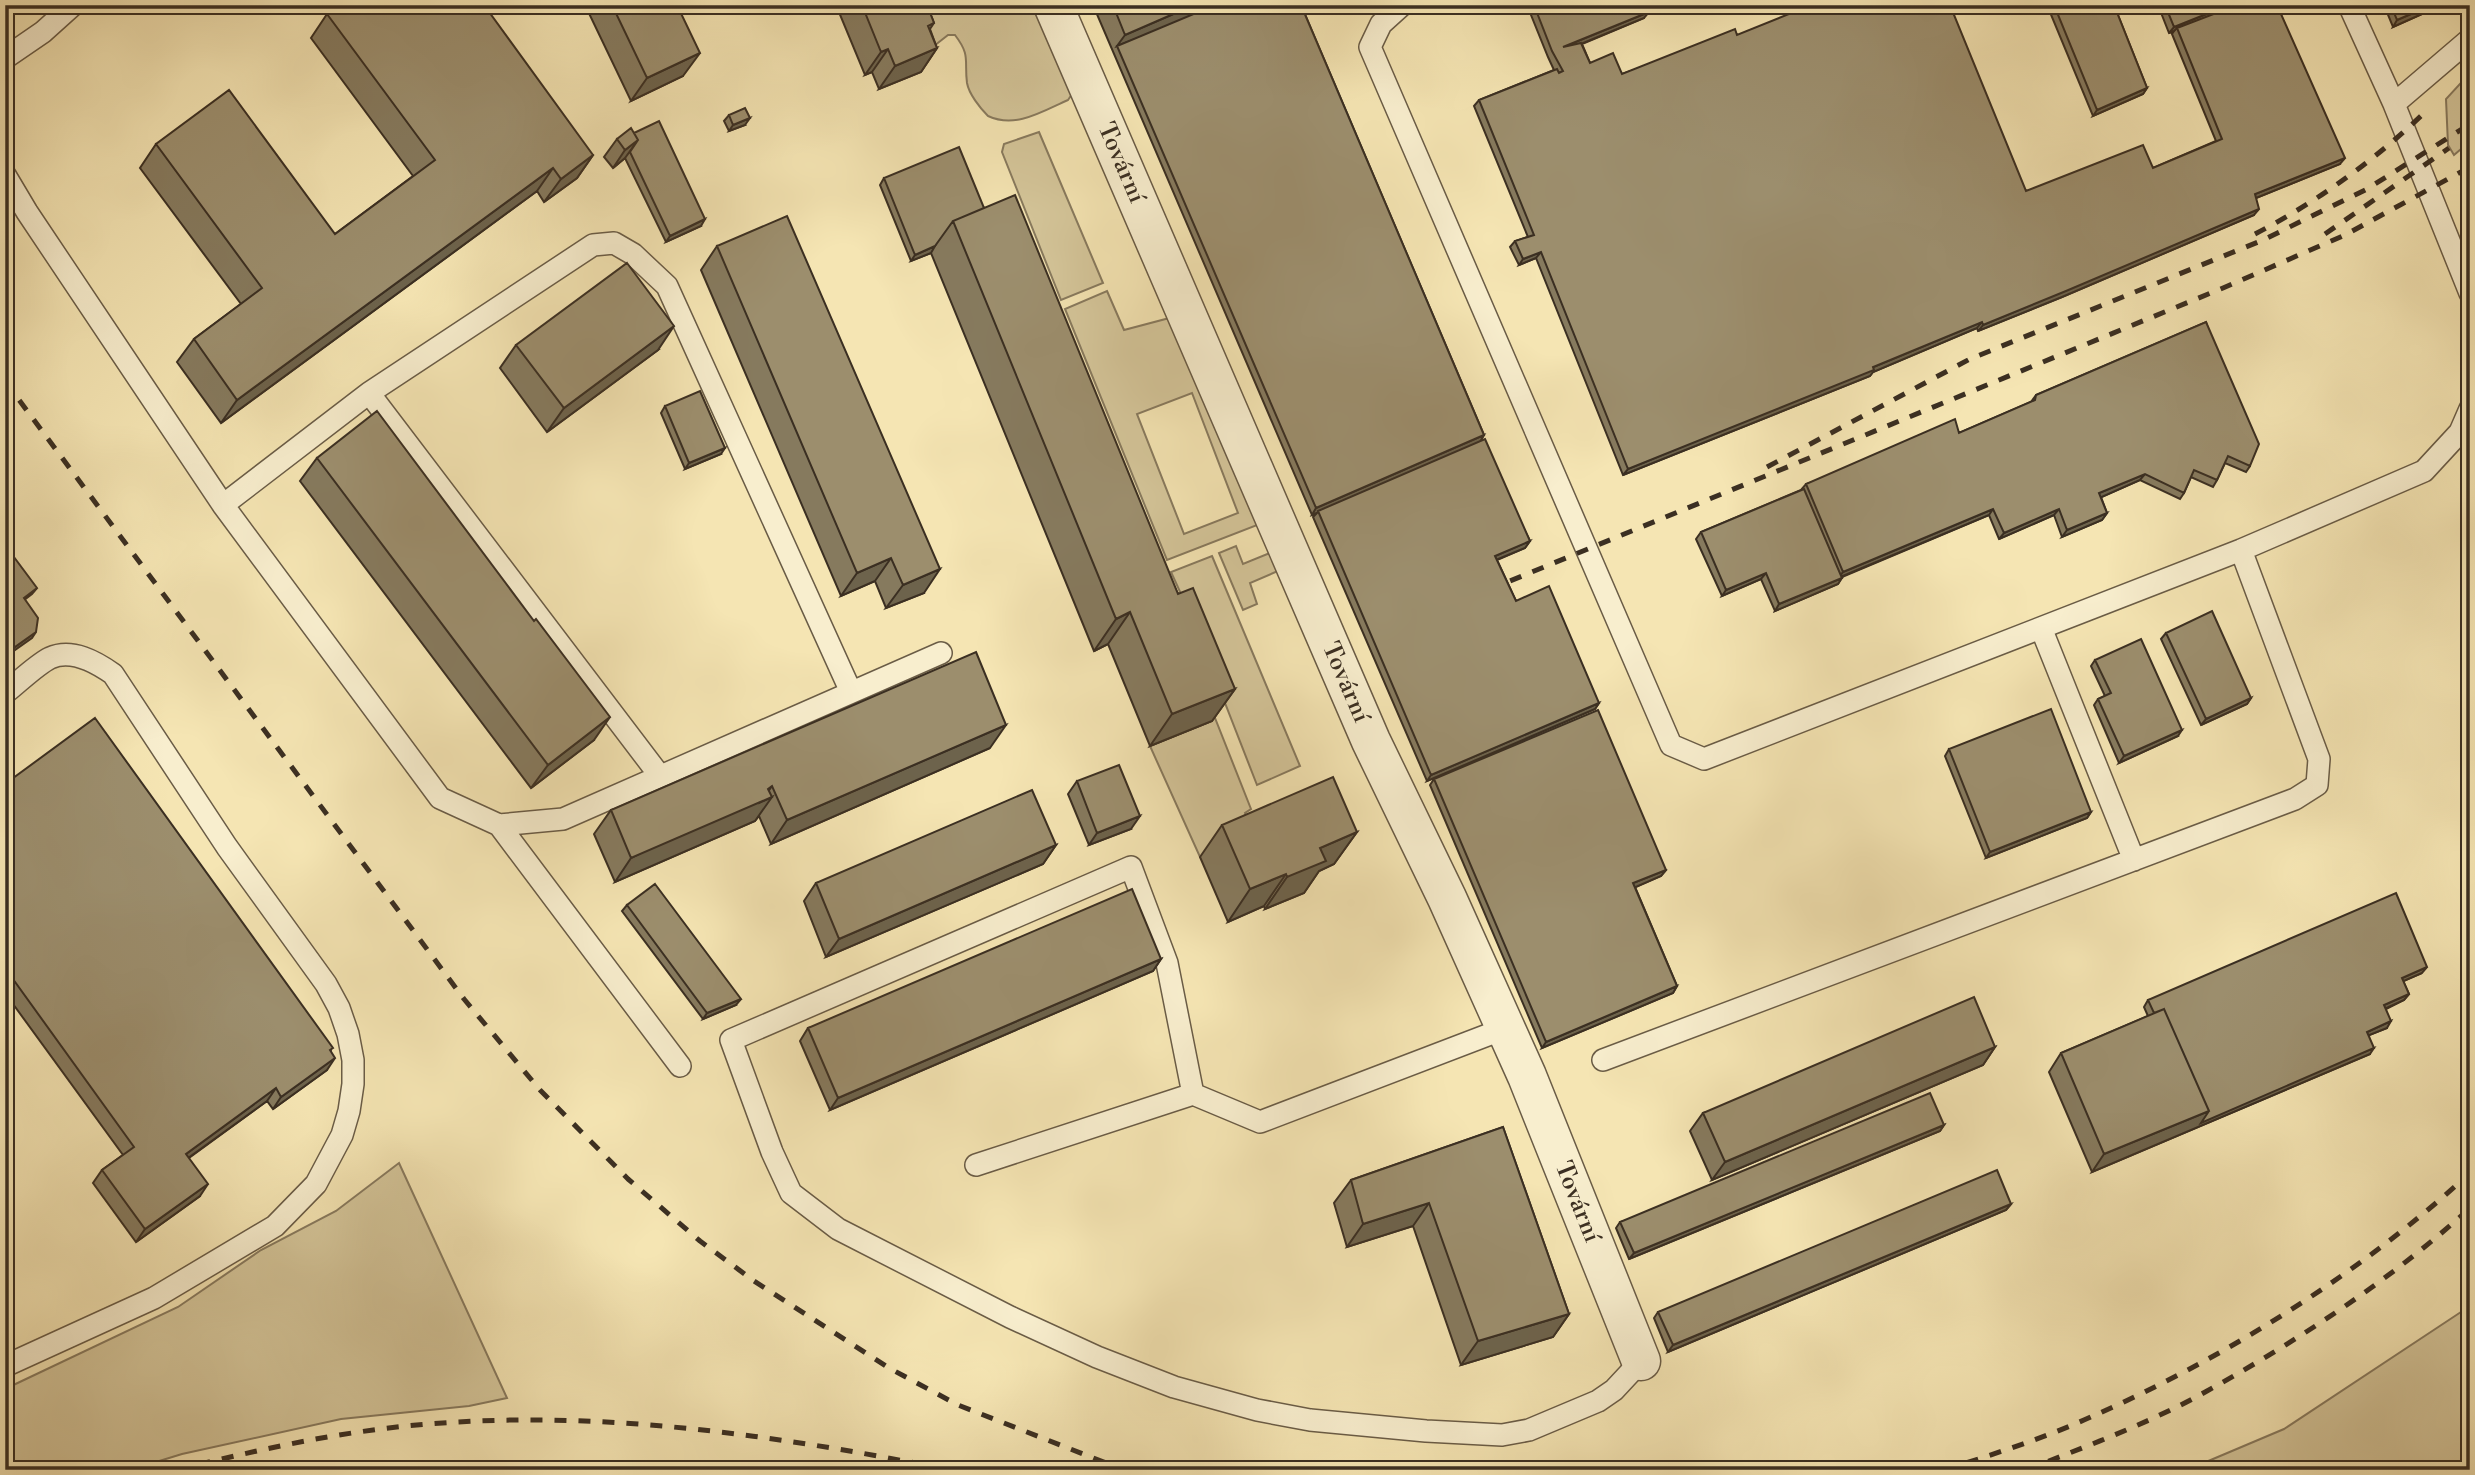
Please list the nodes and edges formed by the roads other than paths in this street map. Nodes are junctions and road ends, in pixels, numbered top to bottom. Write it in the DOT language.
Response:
graph roads {
  1 [pos="73,5"];
  2 [pos="1053,5"];
  3 [pos="1402,5"];
  4 [pos="2349,5"];
  5 [pos="2470,39"];
  6 [pos="5,58"];
  7 [pos="2394,104"];
  8 [pos="5,175"];
  9 [pos="2470,293"];
  10 [pos="369,393"];
  11 [pos="2470,409"];
  12 [pos="223,506"];
  13 [pos="2241,550"];
  14 [pos="2041,628"];
  15 [pos="941,653"];
  16 [pos="850,692"];
  17 [pos="5,693"];
  18 [pos="660,776"];
  19 [pos="499,825"];
  20 [pos="2134,860"];
  21 [pos="1506,1028"];
  22 [pos="1603,1060"];
  23 [pos="680,1066"];
  24 [pos="1193,1094"];
  25 [pos="976,1165"];
  26 [pos="1641,1361"];
  27 [pos="5,1366"];
  1 -- 6 [label="lane"];
  2 -- 21 [label="street, Tovární"];
  3 -- 14 [label="lane"];
  4 -- 7 [label="lane"];
  5 -- 7 [label="lane"];
  7 -- 9 [label="lane"];
  8 -- 12 [label="lane"];
  10 -- 12 [label="lane"];
  10 -- 16 [label="lane"];
  10 -- 18 [label="lane"];
  11 -- 13 [label="lane"];
  12 -- 19 [label="lane"];
  13 -- 14 [label="lane"];
  13 -- 20 [label="lane"];
  14 -- 20 [label="lane"];
  15 -- 16 [label="lane"];
  16 -- 18 [label="lane"];
  17 -- 27 [label="lane"];
  18 -- 19 [label="lane"];
  19 -- 23 [label="lane"];
  20 -- 22 [label="lane"];
  21 -- 24 [label="lane"];
  21 -- 26 [label="street, Tovární"];
  24 -- 25 [label="lane"];
  24 -- 26 [label="lane"];
}
